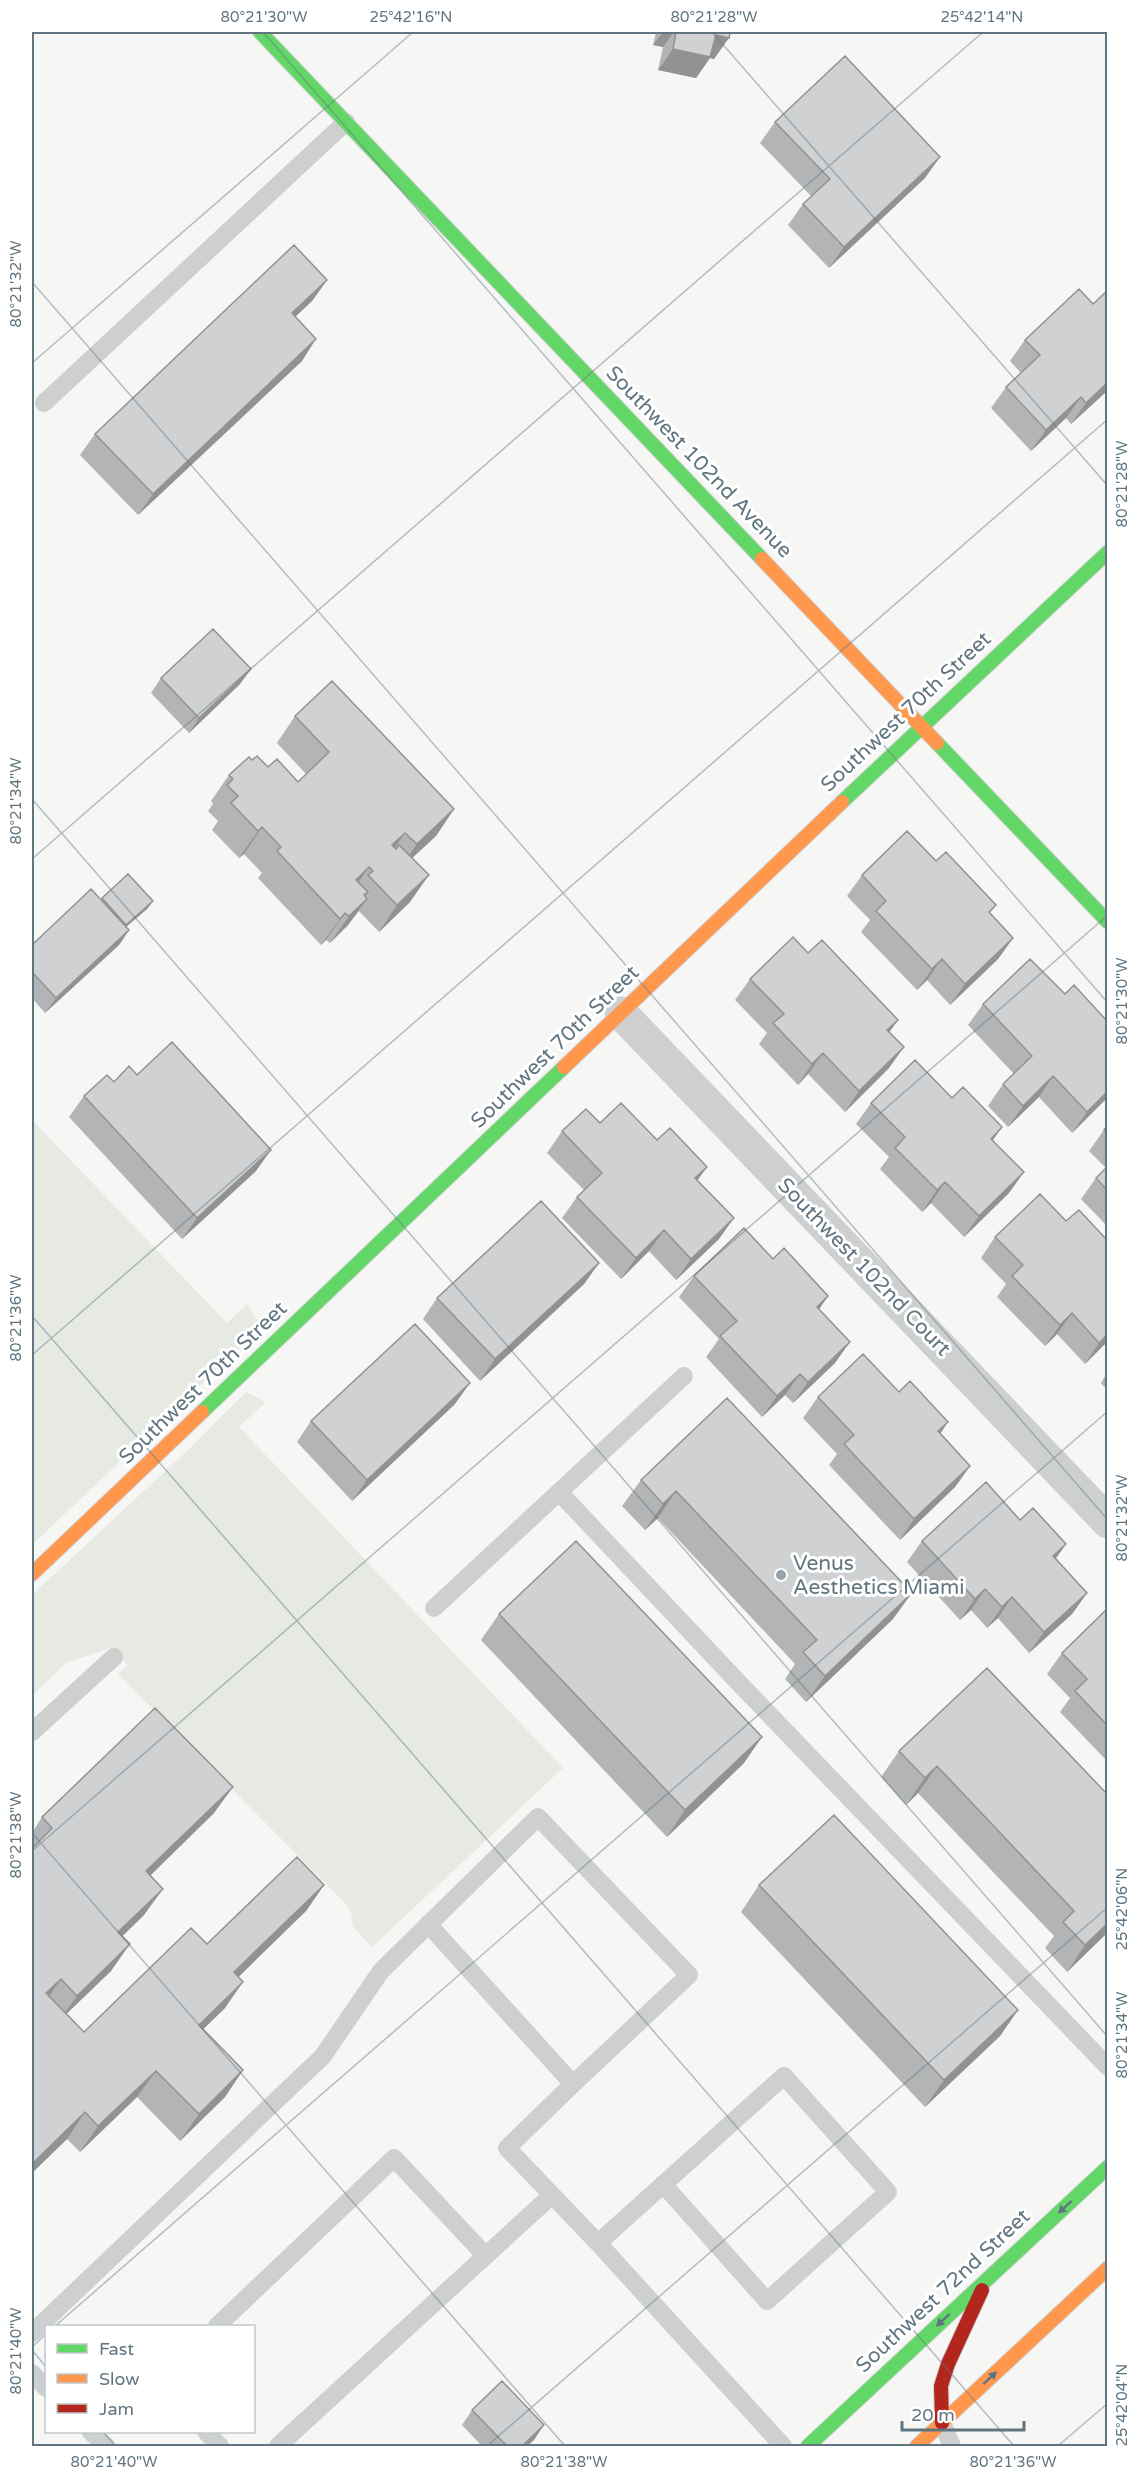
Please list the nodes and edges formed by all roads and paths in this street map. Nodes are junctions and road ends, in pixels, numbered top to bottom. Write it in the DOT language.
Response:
graph roads {
  1 [pos="260,32"];
  2 [pos="346,122"];
  3 [pos="44,403"];
  4 [pos="1107,552"];
  5 [pos="921,727"];
  6 [pos="1107,922"];
  7 [pos="621,1013"];
  8 [pos="684,1376"];
  9 [pos="560,1492"];
  10 [pos="1107,1522"];
  11 [pos="32,1574"];
  12 [pos="434,1608"];
  13 [pos="114,1657"];
  14 [pos="32,1732"];
  15 [pos="428,1924"];
  16 [pos="1107,2067"];
  17 [pos="573,2084"];
  18 [pos="1107,2167"];
  19 [pos="663,2184"];
  20 [pos="552,2195"];
  21 [pos="598,2243"];
  22 [pos="485,2255"];
  23 [pos="1107,2268"];
  24 [pos="986,2280"];
  25 [pos="218,2325"];
  26 [pos="32,2333"];
  27 [pos="32,2373"];
  28 [pos="45,2387"];
  29 [pos="942,2423"];
  30 [pos="92,2433"];
  31 [pos="207,2433"];
  32 [pos="106,2446"];
  33 [pos="220,2446"];
  34 [pos="278,2446"];
  35 [pos="783,2446"];
  36 [pos="808,2446"];
  37 [pos="917,2446"];
  38 [pos="952,2446"];
  1 -- 2 [label="street, Southwest 102nd Avenue"];
  2 -- 3 [label="lane"];
  2 -- 5 [label="street, Southwest 102nd Avenue"];
  4 -- 5 [label="street, Southwest 70th Street"];
  5 -- 6 [label="street, Southwest 102nd Avenue"];
  5 -- 7 [label="street, Southwest 70th Street"];
  7 -- 10 [label="street, Southwest 102nd Court"];
  7 -- 11 [label="street, Southwest 70th Street"];
  8 -- 9 [label="lane"];
  9 -- 12 [label="lane"];
  9 -- 16 [label="lane"];
  13 -- 14 [label="lane"];
  15 -- 17 [label="lane"];
  15 -- 17 [label="lane"];
  15 -- 26 [label="lane"];
  17 -- 20 [label="lane"];
  18 -- 24 [label="street, Southwest 72nd Street, one-way"];
  19 -- 19 [label="lane"];
  19 -- 21 [label="lane"];
  20 -- 21 [label="lane"];
  20 -- 22 [label="lane"];
  21 -- 35 [label="lane"];
  22 -- 25 [label="lane"];
  22 -- 34 [label="lane"];
  29 -- 23 [label="street, one-way"];
  24 -- 29 [label="street"];
  24 -- 36 [label="street, Southwest 72nd Street, one-way"];
  27 -- 28 [label="lane"];
  29 -- 37 [label="street"];
  29 -- 38 [label="lane"];
  30 -- 32 [label="lane"];
  31 -- 33 [label="lane"];
}
